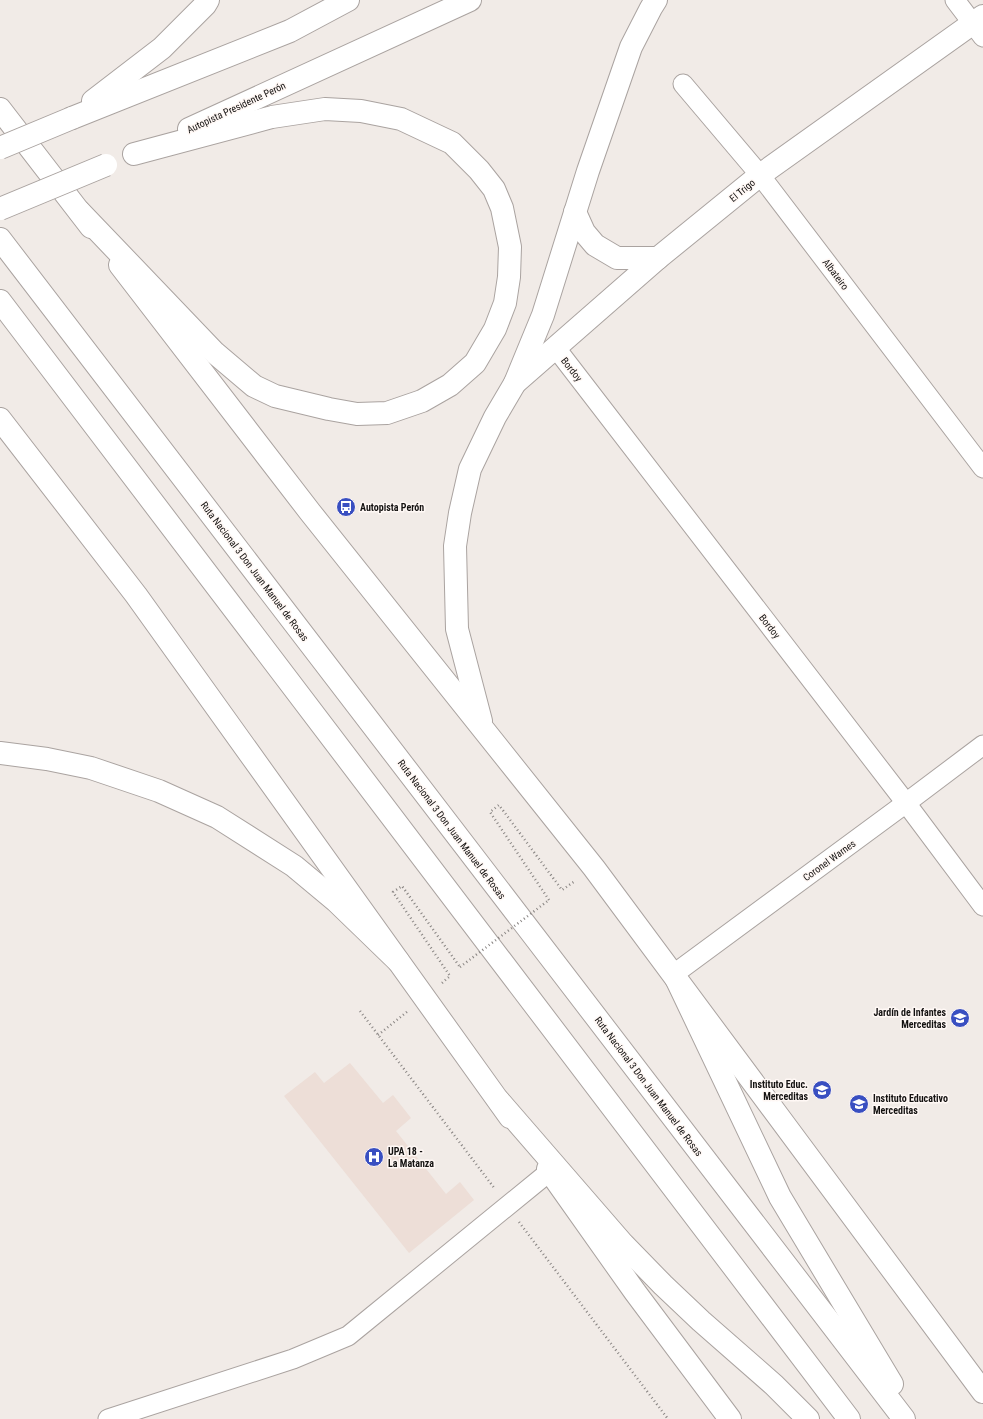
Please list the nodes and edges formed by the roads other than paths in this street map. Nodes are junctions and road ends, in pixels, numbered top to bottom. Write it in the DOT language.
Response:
graph roads {
  1 [pos="208,0"];
  2 [pos="348,0"];
  3 [pos="470,0"];
  4 [pos="656,0"];
  5 [pos="955,0"];
  6 [pos="980,26"];
  7 [pos="683,84"];
  8 [pos="0,109"];
  9 [pos="72,118"];
  10 [pos="0,148"];
  11 [pos="134,154"];
  12 [pos="760,175"];
  13 [pos="0,209"];
  14 [pos="80,212"];
  15 [pos="575,212"];
  16 [pos="0,238"];
  17 [pos="658,258"];
  18 [pos="0,301"];
  19 [pos="555,347"];
  20 [pos="515,383"];
  21 [pos="0,419"];
  22 [pos="983,468"];
  23 [pos="483,728"];
  24 [pos="983,745"];
  25 [pos="0,753"];
  26 [pos="906,803"];
  27 [pos="983,906"];
  28 [pos="398,961"];
  29 [pos="674,974"];
  30 [pos="499,1100"];
  31 [pos="549,1172"];
  32 [pos="983,1392"];
  33 [pos="108,1419"];
  34 [pos="730,1419"];
  35 [pos="808,1419"];
  36 [pos="849,1419"];
  37 [pos="904,1419"];
  38 [pos="913,1419"];
  1 -- 9 [label="main road"];
  2 -- 9 [label="main road"];
  3 -- 11 [label="main road, Autopista Presidente Perón"];
  4 -- 15 [label="main road"];
  5 -- 6 [label="street"];
  6 -- 12 [label="main road, El Trigo"];
  7 -- 12 [label="street, Albateiro"];
  8 -- 14 [label="main road"];
  9 -- 10 [label="main road, bridge"];
  11 -- 13 [label="main road, Autopista Presidente Perón, bridge"];
  11 -- 14 [label="main road"];
  12 -- 17 [label="main road, El Trigo"];
  12 -- 22 [label="street, Albateiro"];
  14 -- 23 [label="main road"];
  15 -- 17 [label="main road"];
  15 -- 20 [label="main road"];
  16 -- 37 [label="main road, Ruta Nacional 3 Don Juan Manuel de Rosas"];
  17 -- 19 [label="main road, El Trigo"];
  18 -- 36 [label="main road"];
  19 -- 20 [label="main road, El Trigo"];
  19 -- 26 [label="street, Bordoy"];
  20 -- 23 [label="main road"];
  21 -- 28 [label="main road"];
  23 -- 29 [label="main road"];
  24 -- 26 [label="street, Coronel Warnes"];
  25 -- 28 [label="main road"];
  26 -- 27 [label="street, Bordoy"];
  26 -- 29 [label="street, Coronel Warnes"];
  28 -- 30 [label="main road"];
  29 -- 32 [label="main road"];
  29 -- 38 [label="main road"];
  30 -- 31 [label="main road"];
  30 -- 35 [label="main road"];
  31 -- 33 [label="street"];
  31 -- 34 [label="main road"];
}
